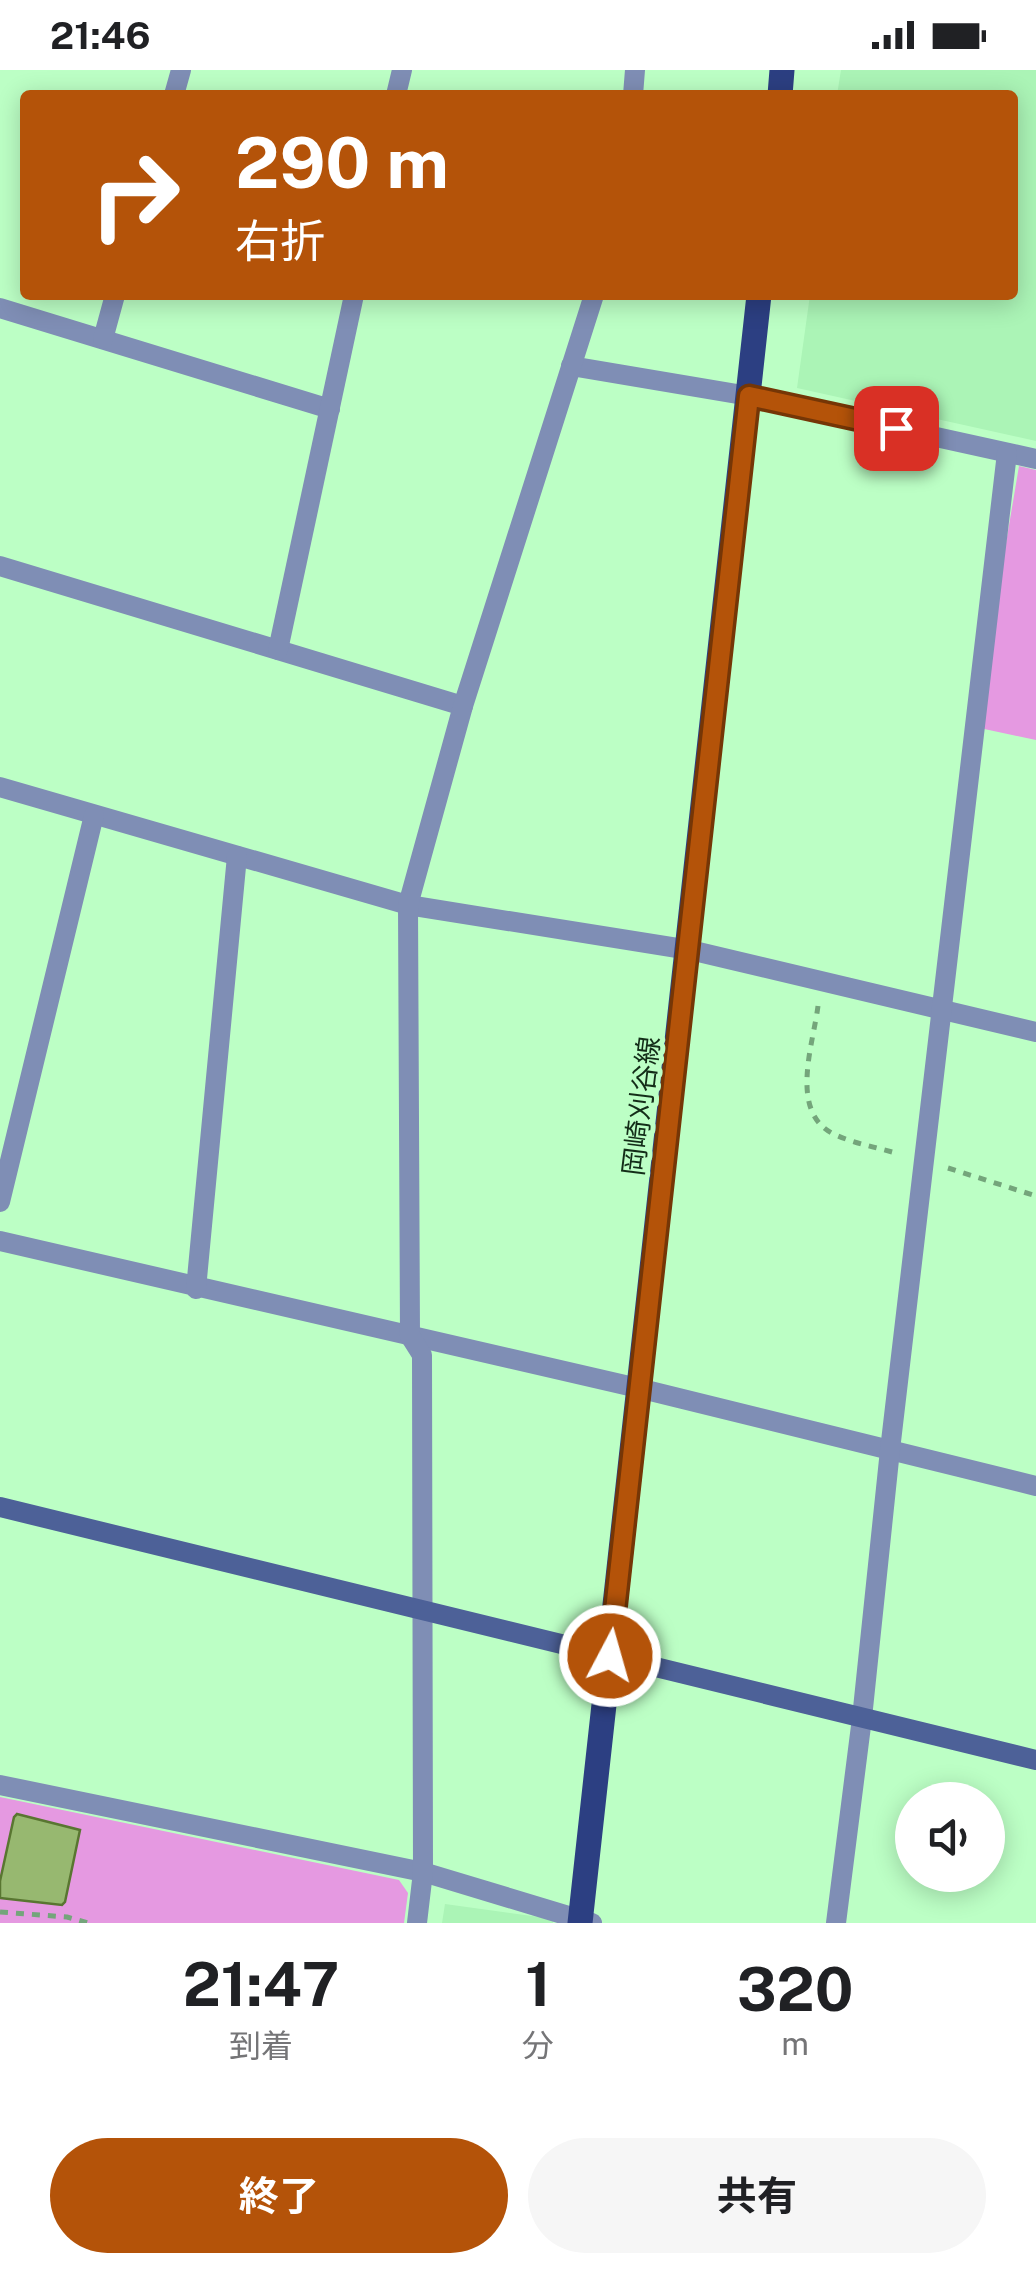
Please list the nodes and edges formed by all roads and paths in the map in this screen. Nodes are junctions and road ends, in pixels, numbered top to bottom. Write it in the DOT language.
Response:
graph roads {
  1 [pos="114,300"];
  2 [pos="353,300"];
  3 [pos="592,300"];
  4 [pos="759,300"];
  5 [pos="0,308"];
  6 [pos="103,338"];
  7 [pos="571,366"];
  8 [pos="749,396"];
  9 [pos="330,408"];
  10 [pos="1007,453"];
  11 [pos="1036,459"];
  12 [pos="0,566"];
  13 [pos="278,650"];
  14 [pos="463,706"];
  15 [pos="0,787"];
  16 [pos="94,814"];
  17 [pos="237,856"];
  18 [pos="408,905"];
  19 [pos="690,950"];
  20 [pos="822,982"];
  21 [pos="942,1008"];
  22 [pos="1036,1032"];
  23 [pos="924,1160"];
  24 [pos="1036,1196"];
  25 [pos="0,1202"];
  26 [pos="0,1241"];
  27 [pos="196,1289"];
  28 [pos="410,1336"];
  29 [pos="638,1388"];
  30 [pos="890,1450"];
  31 [pos="1036,1486"];
  32 [pos="0,1506"];
  33 [pos="421,1610"];
  34 [pos="610,1656"];
  35 [pos="862,1718"];
  36 [pos="1036,1760"];
  37 [pos="0,1785"];
  38 [pos="423,1872"];
  39 [pos="0,1912"];
  40 [pos="10,1913"];
  41 [pos="584,1922"];
  42 [pos="10,1923"];
  43 [pos="88,1923"];
  44 [pos="418,1923"];
  45 [pos="836,1923"];
  1 -- 6 [label="street"];
  2 -- 9 [label="street"];
  3 -- 7 [label="street"];
  4 -- 8 [label="main road, 岡崎刈谷線"];
  5 -- 6 [label="street"];
  6 -- 9 [label="street"];
  7 -- 8 [label="street"];
  7 -- 14 [label="street"];
  8 -- 10 [label="street"];
  8 -- 19 [label="main road, 岡崎刈谷線"];
  9 -- 13 [label="street"];
  10 -- 11 [label="street"];
  10 -- 21 [label="street"];
  12 -- 13 [label="street"];
  13 -- 14 [label="street"];
  14 -- 18 [label="street"];
  15 -- 16 [label="street"];
  16 -- 17 [label="street"];
  16 -- 25 [label="street"];
  17 -- 18 [label="street"];
  17 -- 27 [label="street"];
  18 -- 19 [label="street"];
  18 -- 28 [label="street"];
  19 -- 20 [label="street"];
  19 -- 29 [label="main road, 岡崎刈谷線"];
  20 -- 21 [label="street"];
  20 -- 23 [label="path"];
  21 -- 22 [label="street"];
  21 -- 23 [label="street"];
  23 -- 24 [label="path"];
  23 -- 30 [label="street"];
  26 -- 27 [label="street"];
  27 -- 28 [label="street"];
  28 -- 29 [label="street"];
  28 -- 33 [label="street"];
  29 -- 30 [label="street"];
  29 -- 34 [label="main road, 岡崎刈谷線"];
  30 -- 31 [label="street"];
  30 -- 35 [label="street"];
  32 -- 33 [label="street"];
  33 -- 34 [label="street"];
  33 -- 38 [label="street"];
  34 -- 35 [label="street"];
  34 -- 41 [label="main road, 岡崎刈谷線"];
  35 -- 36 [label="street"];
  35 -- 45 [label="street"];
  37 -- 38 [label="street"];
  38 -- 41 [label="street"];
  38 -- 44 [label="street"];
  39 -- 40 [label="path"];
  40 -- 42 [label="path"];
  40 -- 43 [label="path"];
}
